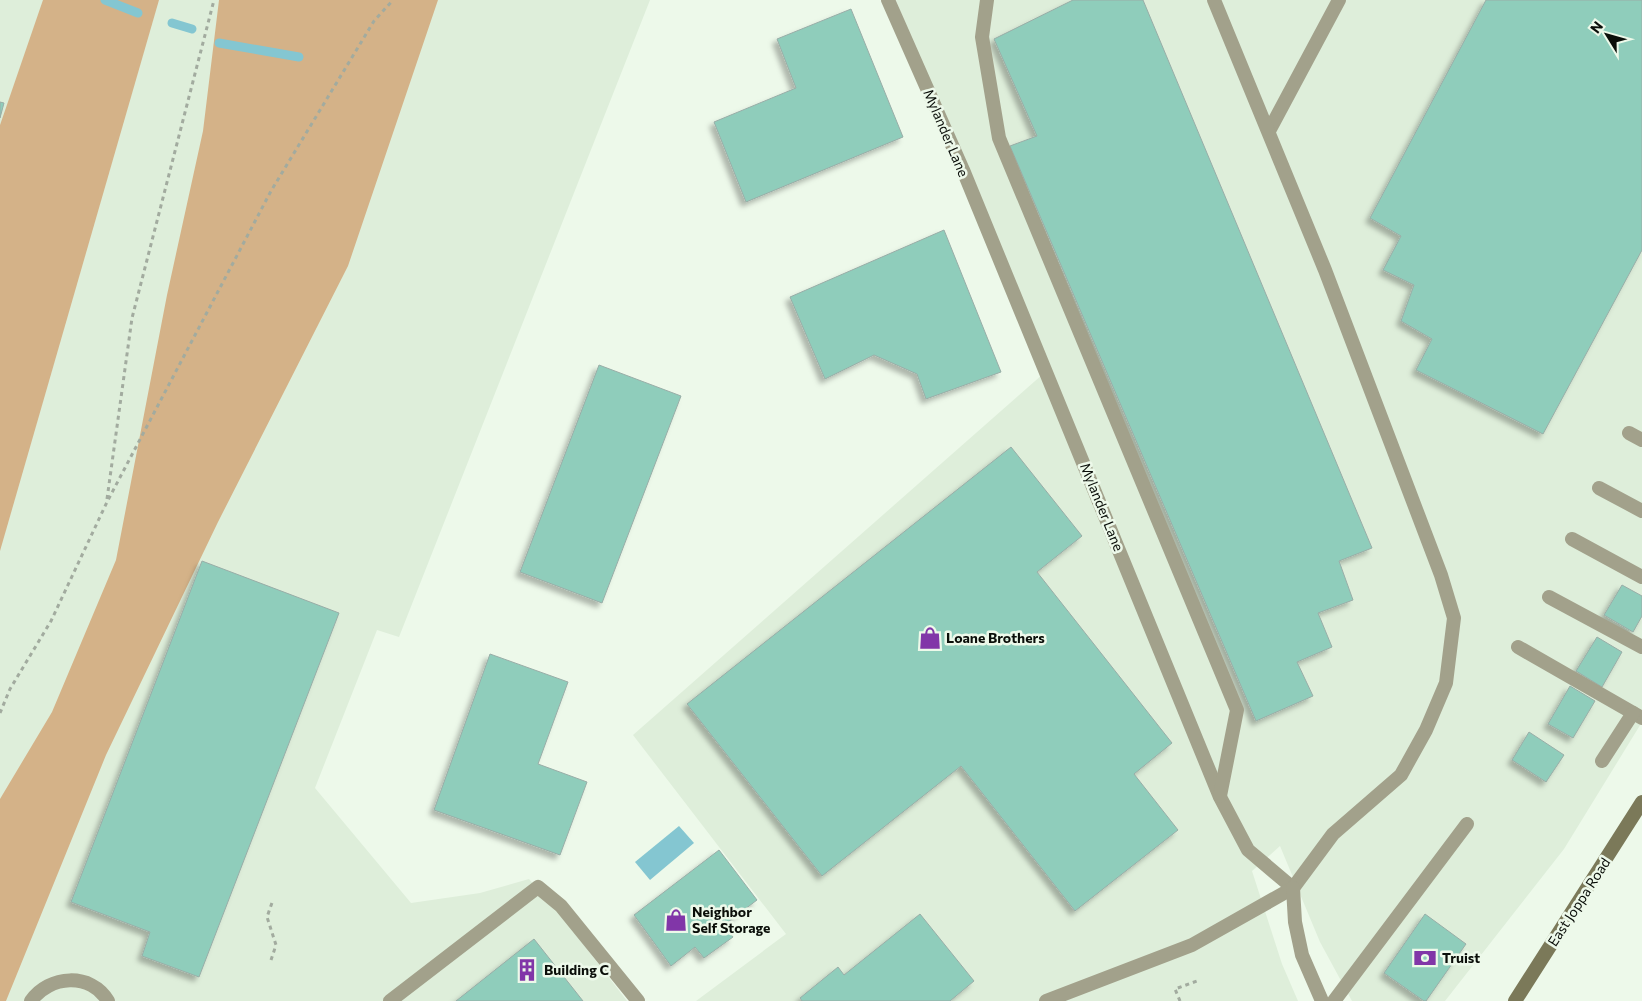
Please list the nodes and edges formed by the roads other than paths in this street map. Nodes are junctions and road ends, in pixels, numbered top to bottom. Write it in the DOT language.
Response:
graph roads {
  1 [pos="888,0"];
  2 [pos="987,0"];
  3 [pos="1214,0"];
  4 [pos="1339,0"];
  5 [pos="1269,131"];
  6 [pos="1629,433"];
  7 [pos="1642,440"];
  8 [pos="1599,488"];
  9 [pos="1642,511"];
  10 [pos="1572,539"];
  11 [pos="1642,577"];
  12 [pos="1549,597"];
  13 [pos="1518,647"];
  14 [pos="1642,647"];
  15 [pos="1638,716"];
  16 [pos="1602,761"];
  17 [pos="1220,797"];
  18 [pos="1642,802"];
  19 [pos="1467,824"];
  20 [pos="1293,888"];
  21 [pos="31,1001"];
  22 [pos="108,1001"];
  23 [pos="390,1001"];
  24 [pos="638,1001"];
  25 [pos="1046,1001"];
  26 [pos="1322,1001"];
  27 [pos="1334,1001"];
  28 [pos="1515,1001"];
  1 -- 17 [label="street, Mylander Lane"];
  2 -- 17 [label="street"];
  3 -- 5 [label="street"];
  4 -- 5 [label="street"];
  5 -- 20 [label="street"];
  6 -- 7 [label="street"];
  8 -- 9 [label="street"];
  10 -- 11 [label="street"];
  12 -- 14 [label="street"];
  13 -- 15 [label="street"];
  15 -- 16 [label="street"];
  17 -- 20 [label="street, Mylander Lane"];
  18 -- 28 [label="main road, East Joppa Road"];
  19 -- 27 [label="street"];
  20 -- 25 [label="street"];
  20 -- 26 [label="street"];
  21 -- 22 [label="street"];
  23 -- 24 [label="street"];
}
